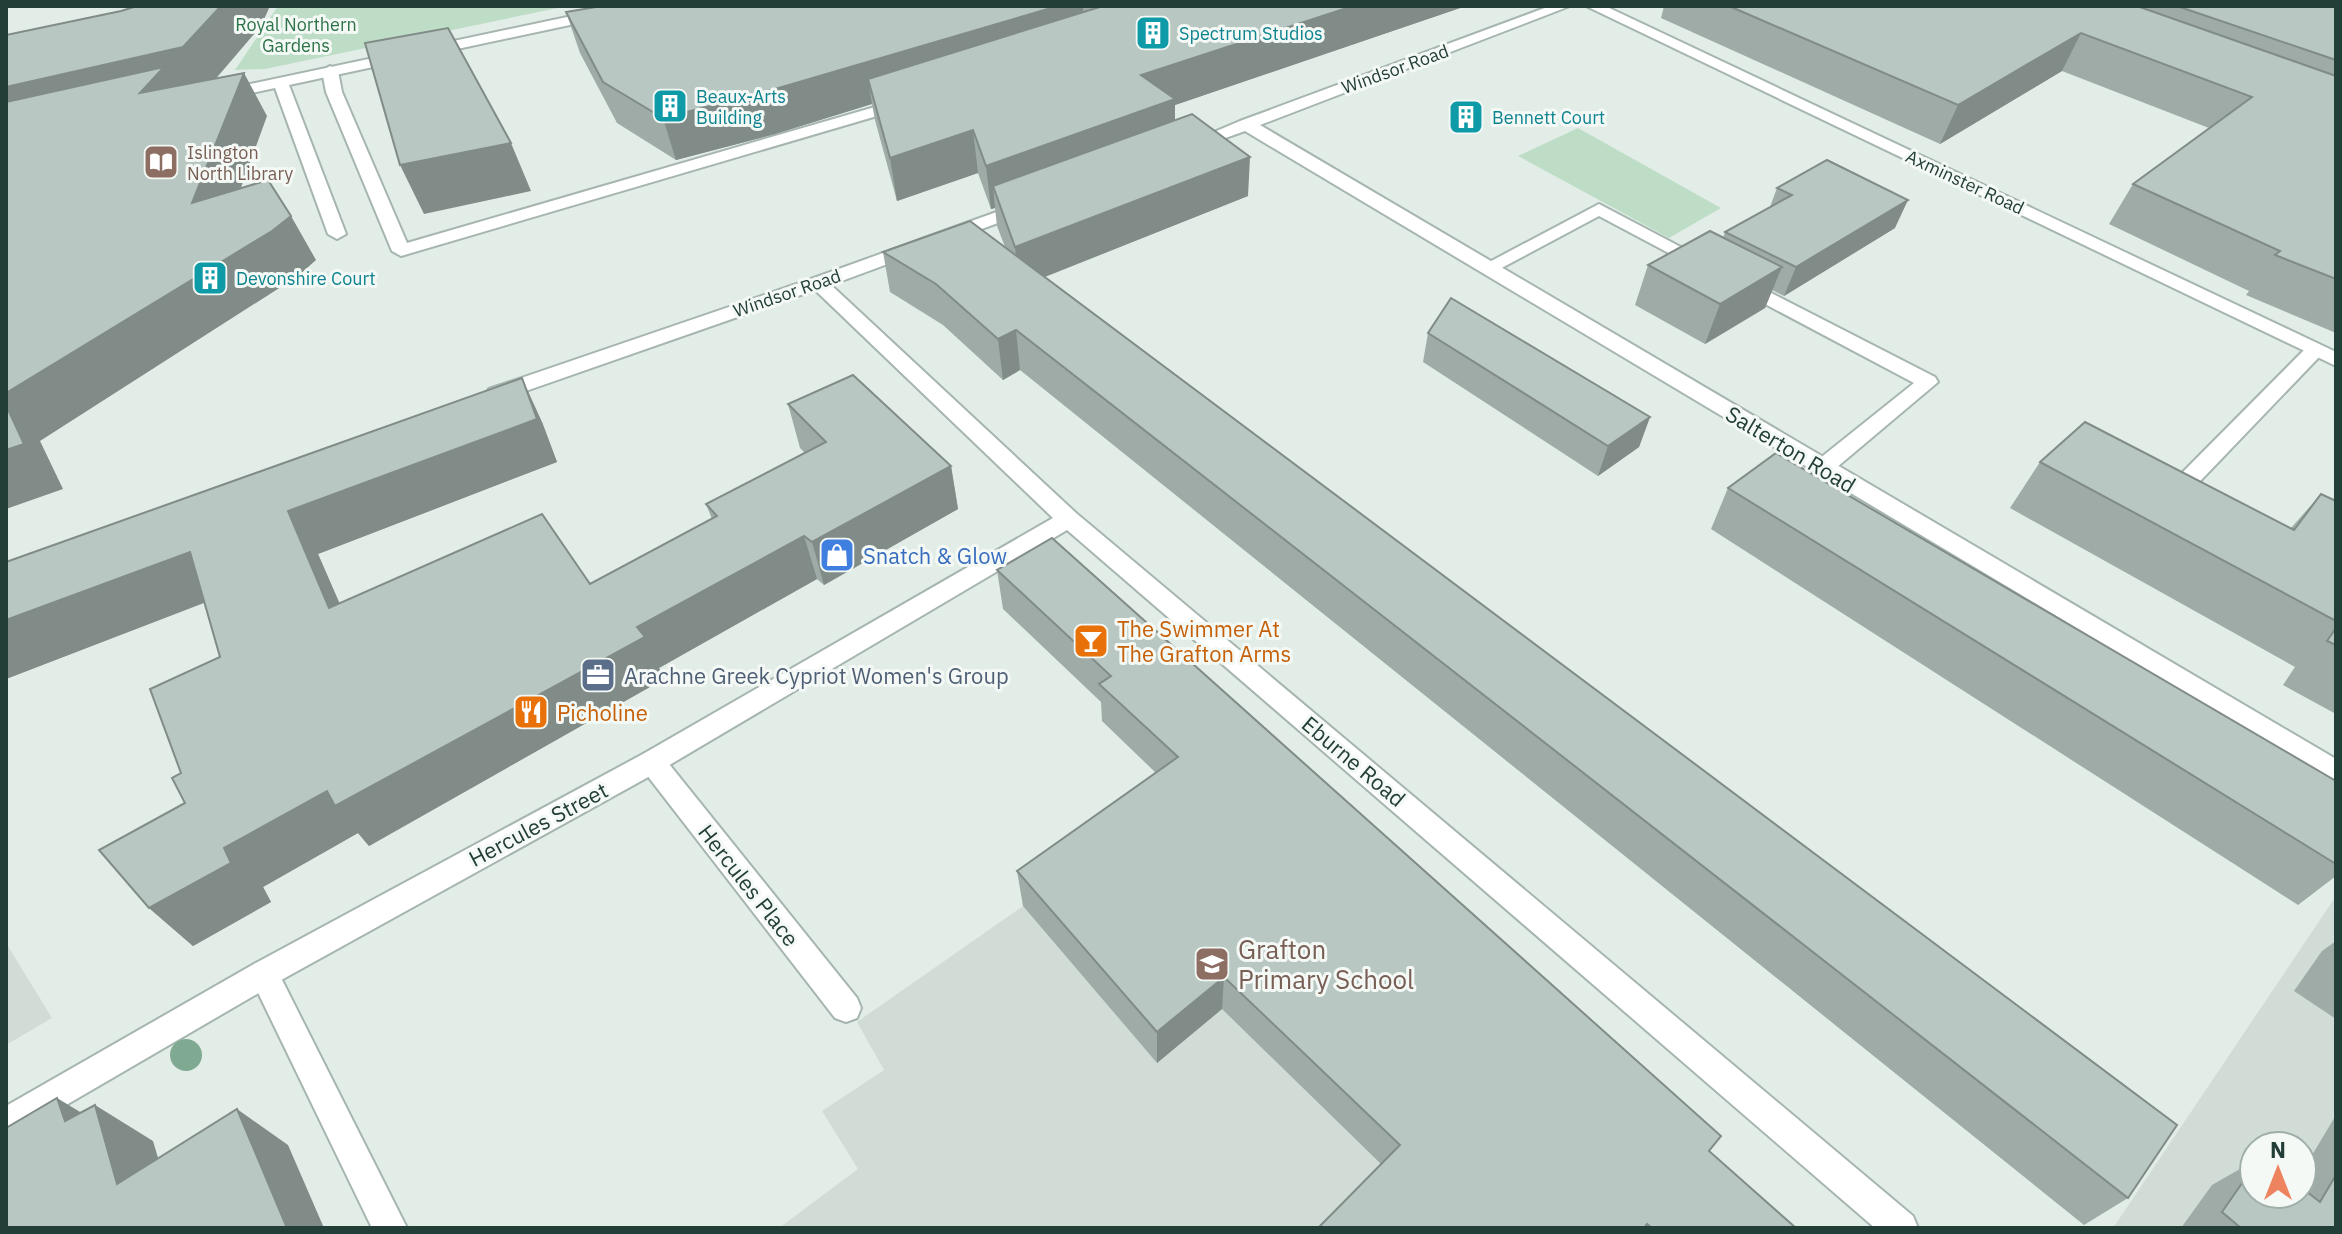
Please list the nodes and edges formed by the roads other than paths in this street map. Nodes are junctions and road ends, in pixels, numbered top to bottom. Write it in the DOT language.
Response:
graph roads {
  1 [pos="640,6"];
  2 [pos="1563,6"];
  3 [pos="1593,6"];
  4 [pos="330,71"];
  5 [pos="280,81"];
  6 [pos="928,96"];
  7 [pos="200,99"];
  8 [pos="1246,124"];
  9 [pos="1173,151"];
  10 [pos="1042,200"];
  11 [pos="337,234"];
  12 [pos="1487,268"];
  13 [pos="818,283"];
  14 [pos="2315,350"];
  15 [pos="2336,360"];
  16 [pos="484,398"];
  17 [pos="1822,468"];
  18 [pos="2149,483"];
  19 [pos="1068,519"];
  20 [pos="652,762"];
  21 [pos="2336,772"];
  22 [pos="264,974"];
  23 [pos="846,1008"];
  24 [pos="6,1124"];
  25 [pos="390,1228"];
  26 [pos="1901,1228"];
  1 -- 4 [label="street"];
  2 -- 8 [label="street, Windsor Road"];
  3 -- 14 [label="street, Axminster Road"];
  4 -- 5 [label="street"];
  4 -- 6 [label="street"];
  5 -- 7 [label="street"];
  5 -- 11 [label="street"];
  8 -- 9 [label="street, Windsor Road"];
  8 -- 12 [label="street, Salterton Road"];
  10 -- 13 [label="street, Windsor Road"];
  12 -- 17 [label="street, Salterton Road"];
  12 -- 17 [label="street"];
  13 -- 16 [label="street, Windsor Road"];
  13 -- 19 [label="street, Eburne Road"];
  14 -- 15 [label="street, Axminster Road"];
  14 -- 18 [label="street"];
  17 -- 21 [label="street, Salterton Road"];
  19 -- 20 [label="street, Hercules Street"];
  19 -- 26 [label="street, Eburne Road"];
  20 -- 22 [label="street, Hercules Street"];
  20 -- 23 [label="street, Hercules Place"];
  22 -- 24 [label="street, Hercules Street"];
  22 -- 25 [label="street"];
}
